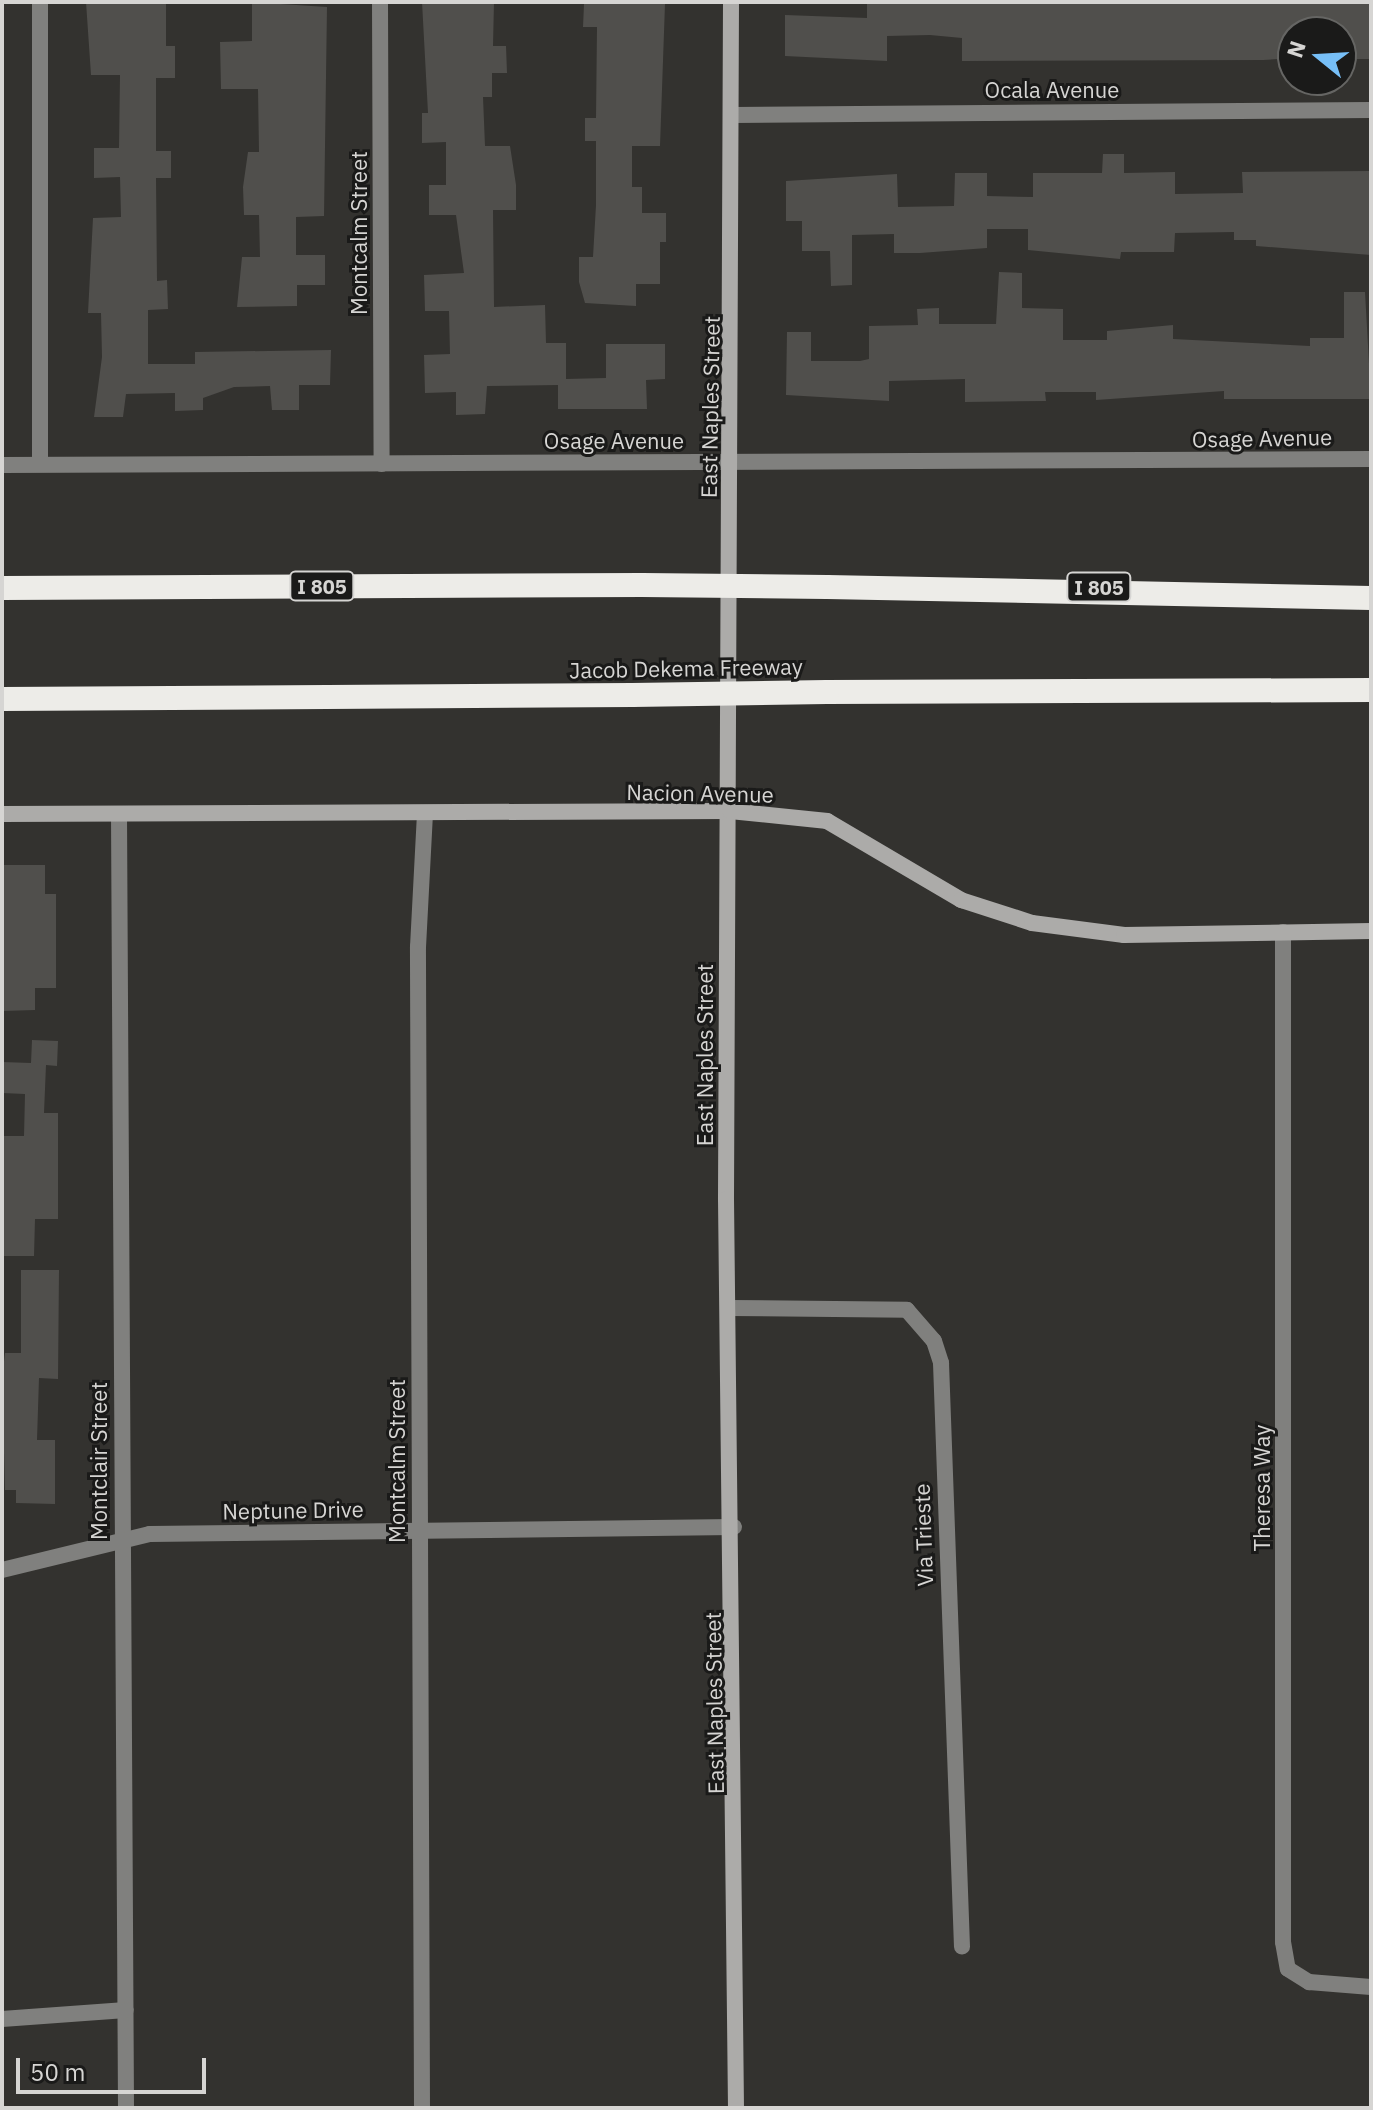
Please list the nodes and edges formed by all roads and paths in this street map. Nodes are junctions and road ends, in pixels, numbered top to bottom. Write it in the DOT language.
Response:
graph roads {
  1 [pos="40,2"];
  2 [pos="380,2"];
  3 [pos="731,2"];
  4 [pos="1371,110"];
  5 [pos="733,115"];
  6 [pos="1371,459"];
  7 [pos="731,463"];
  8 [pos="40,464"];
  9 [pos="382,464"];
  10 [pos="2,465"];
  11 [pos="827,587"];
  12 [pos="1371,587"];
  13 [pos="2,588"];
  14 [pos="1371,598"];
  15 [pos="1371,690"];
  16 [pos="2,699"];
  17 [pos="730,811"];
  18 [pos="425,813"];
  19 [pos="2,814"];
  20 [pos="119,814"];
  21 [pos="1371,931"];
  22 [pos="1283,932"];
  23 [pos="729,1308"];
  24 [pos="734,1527"];
  25 [pos="419,1530"];
  26 [pos="122,1539"];
  27 [pos="2,1570"];
  28 [pos="962,1947"];
  29 [pos="1365,1988"];
  30 [pos="126,2010"];
  31 [pos="2,2019"];
  32 [pos="126,2108"];
  33 [pos="422,2108"];
  34 [pos="736,2108"];
  1 -- 8 [label="street"];
  2 -- 9 [label="street, Montcalm Street"];
  3 -- 5 [label="street, East Naples Street"];
  4 -- 5 [label="street, Ocala Avenue"];
  5 -- 7 [label="street, East Naples Street"];
  6 -- 7 [label="street, Osage Avenue"];
  7 -- 9 [label="street, Osage Avenue"];
  7 -- 17 [label="street, East Naples Street"];
  8 -- 9 [label="street, Osage Avenue"];
  8 -- 10 [label="street, Osage Avenue"];
  11 -- 12 [label="highway, I 805"];
  11 -- 13 [label="highway, I 805, bridge"];
  11 -- 14 [label="highway"];
  15 -- 16 [label="highway, Jacob Dekema Freeway, bridge"];
  17 -- 18 [label="street, Nacion Avenue"];
  17 -- 22 [label="street, Nacion Avenue"];
  17 -- 23 [label="street, East Naples Street"];
  18 -- 20 [label="street, Nacion Avenue"];
  18 -- 25 [label="street, Montcalm Street"];
  19 -- 20 [label="street, Nacion Avenue"];
  20 -- 26 [label="street, Montclair Street"];
  21 -- 22 [label="street, Nacion Avenue"];
  22 -- 29 [label="street, Theresa Way"];
  23 -- 24 [label="street, East Naples Street"];
  23 -- 28 [label="street, Via Trieste"];
  24 -- 25 [label="street, Neptune Drive"];
  24 -- 34 [label="street, East Naples Street"];
  25 -- 26 [label="street, Neptune Drive"];
  25 -- 33 [label="street, Montcalm Street"];
  26 -- 27 [label="street, Neptune Drive"];
  26 -- 30 [label="street, Montclair Street"];
  30 -- 31 [label="street"];
  30 -- 32 [label="street, Montclair Street"];
}
